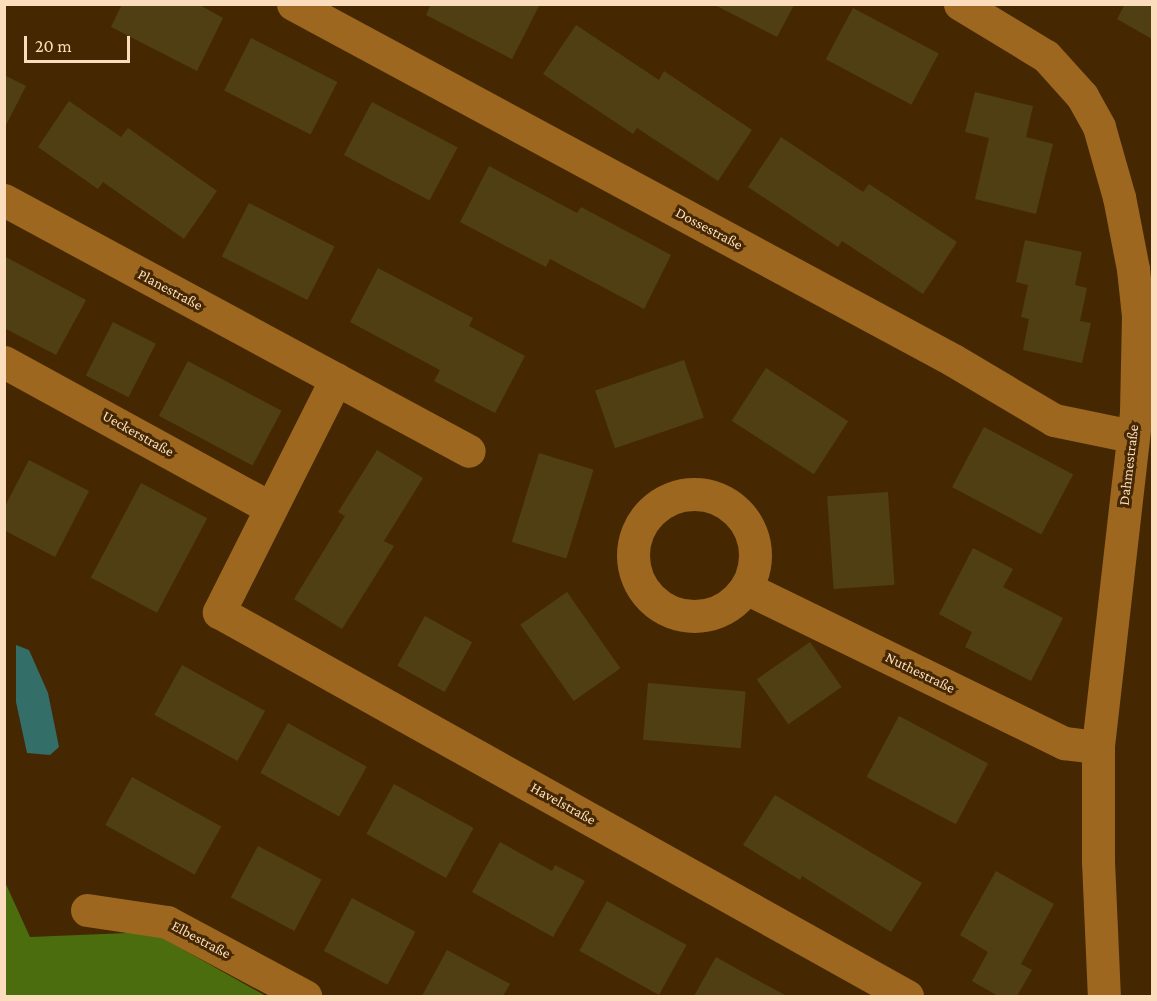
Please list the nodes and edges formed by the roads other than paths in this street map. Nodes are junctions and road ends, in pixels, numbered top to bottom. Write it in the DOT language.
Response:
graph roads {
  1 [pos="293,4"];
  2 [pos="960,4"];
  3 [pos="4,200"];
  4 [pos="4,362"];
  5 [pos="336,379"];
  6 [pos="1131,436"];
  7 [pos="469,451"];
  8 [pos="271,508"];
  9 [pos="746,588"];
  10 [pos="1098,747"];
  11 [pos="87,910"];
  12 [pos="305,996"];
  13 [pos="907,996"];
  14 [pos="1104,996"];
  1 -- 6 [label="street, Dossestraße"];
  2 -- 6 [label="street, Dahmestraße"];
  3 -- 5 [label="street, Planestraße"];
  4 -- 8 [label="street, Ueckerstraße"];
  5 -- 7 [label="street, Planestraße"];
  5 -- 8 [label="street"];
  6 -- 10 [label="street, Dahmestraße"];
  8 -- 13 [label="street, Havelstraße"];
  9 -- 10 [label="street, Nuthestraße"];
  10 -- 14 [label="street, Dahmestraße"];
  11 -- 12 [label="street, Elbestraße"];
}
